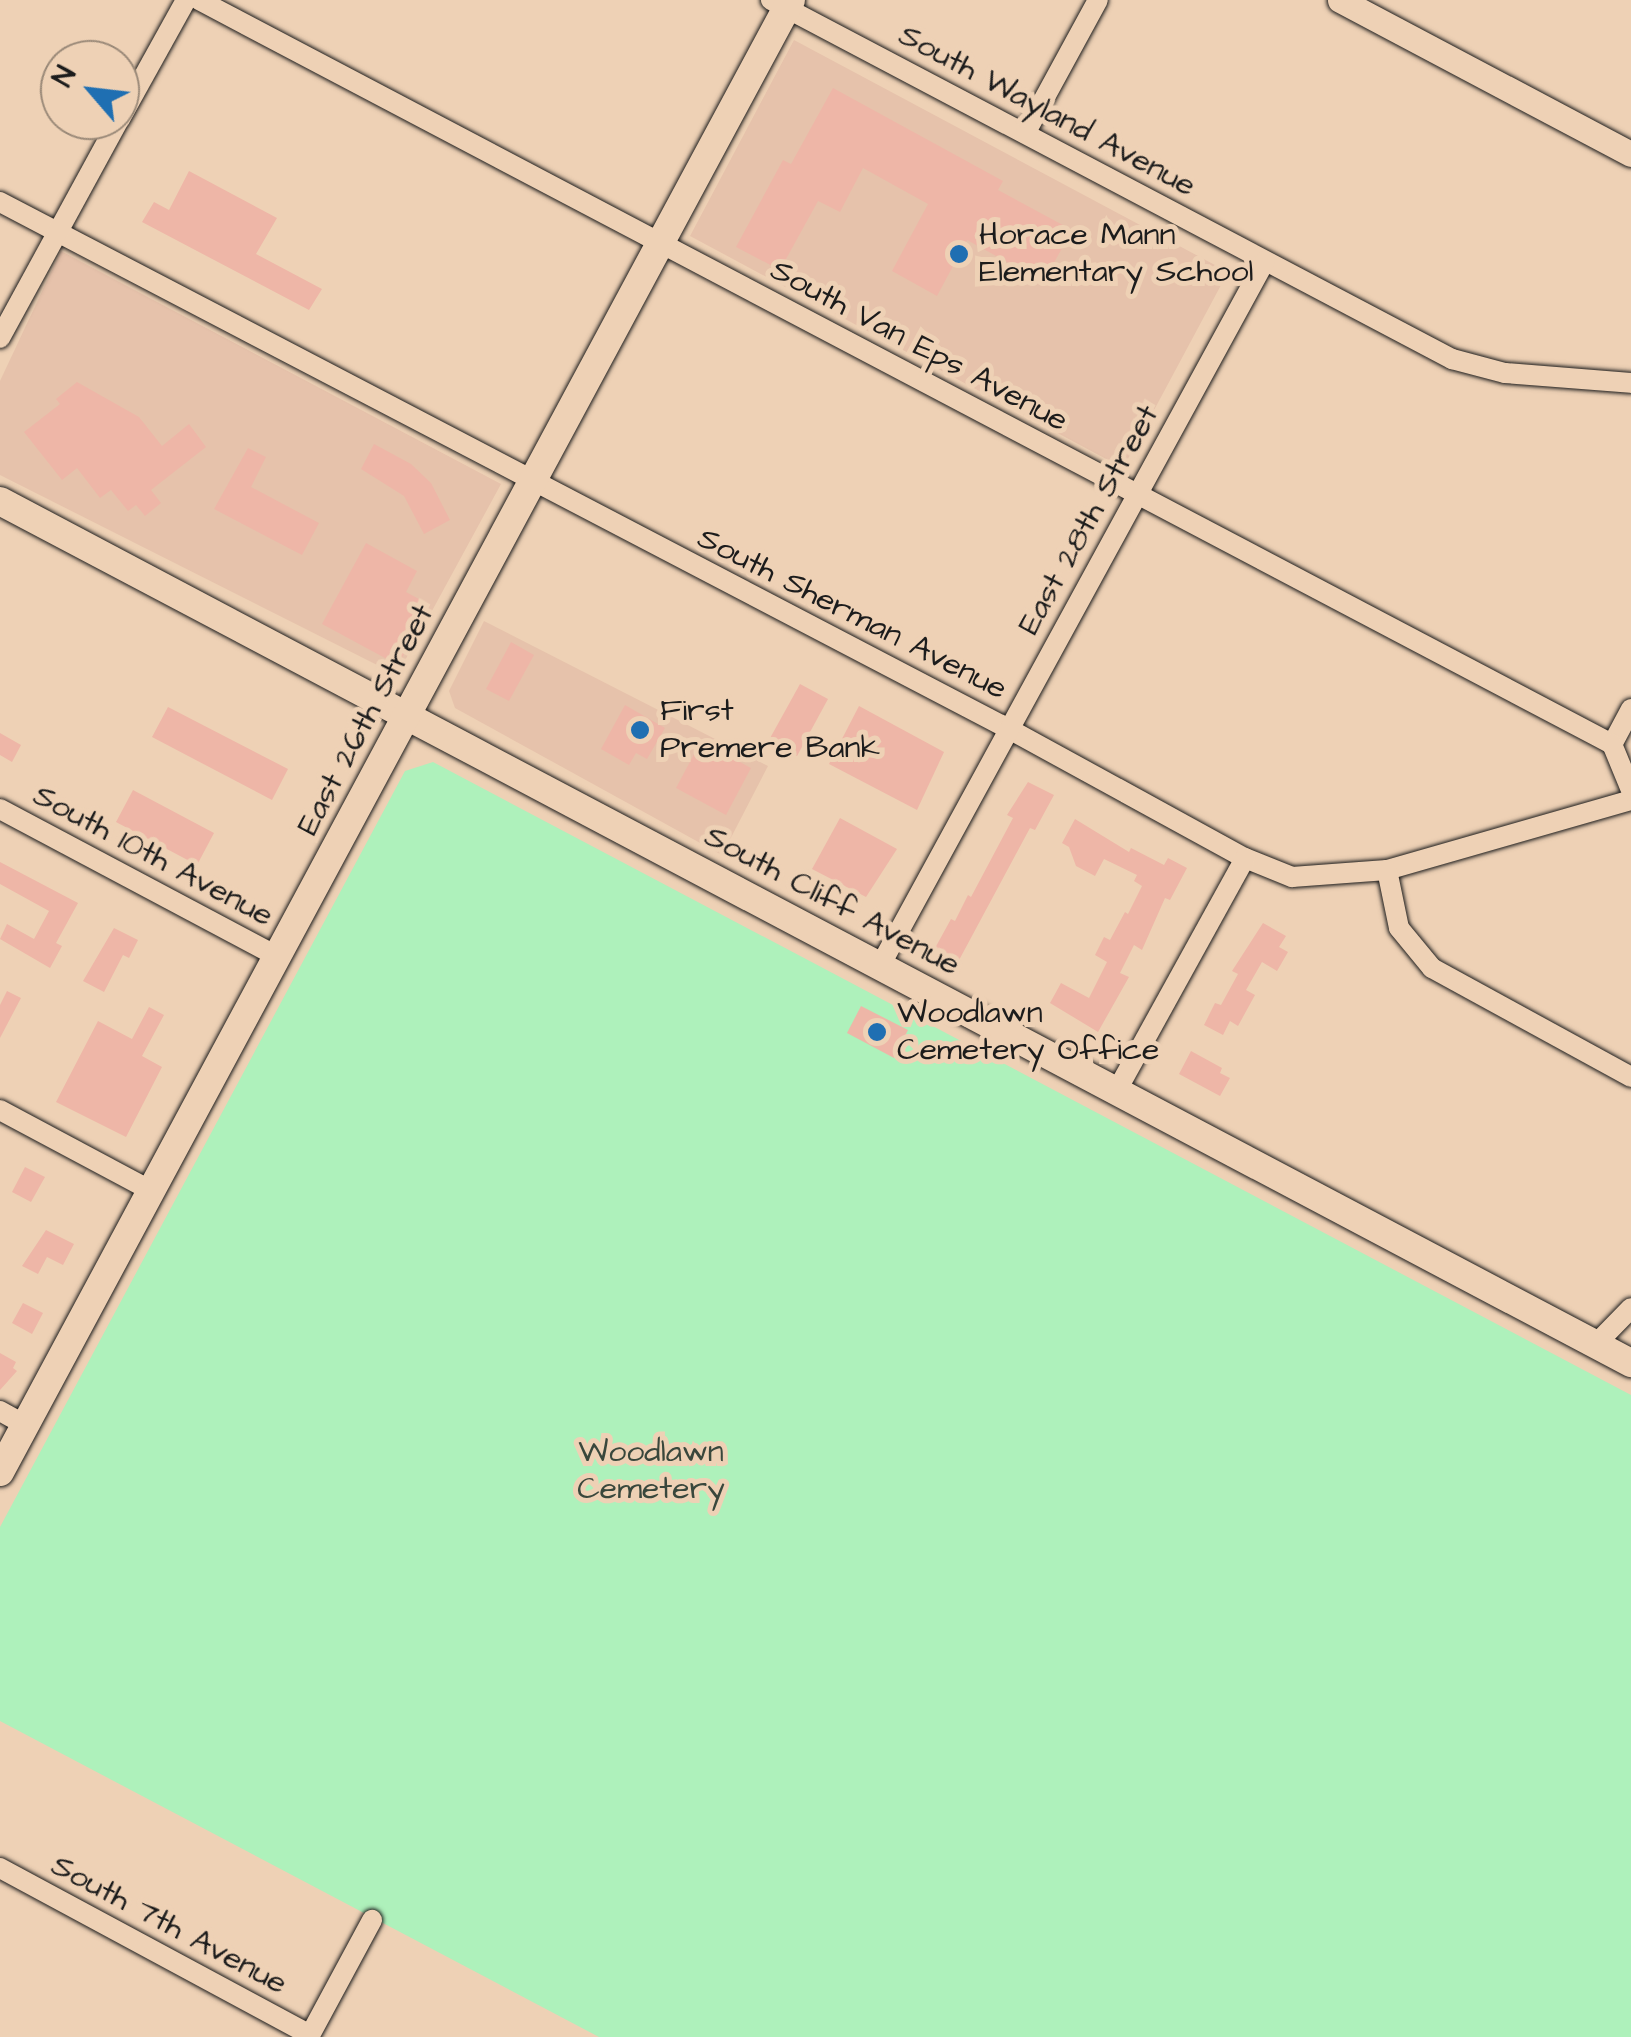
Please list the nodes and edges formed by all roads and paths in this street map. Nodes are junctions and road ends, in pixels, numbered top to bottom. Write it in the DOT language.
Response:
graph roads {
  1 [pos="186,0"];
  2 [pos="199,0"];
  3 [pos="1098,0"];
  4 [pos="1340,0"];
  5 [pos="783,3"];
  6 [pos="140,83"];
  7 [pos="1026,132"];
  8 [pos="108,140"];
  9 [pos="1631,154"];
  10 [pos="0,202"];
  11 [pos="57,232"];
  12 [pos="662,245"];
  13 [pos="1264,261"];
  14 [pos="0,338"];
  15 [pos="1631,383"];
  16 [pos="532,483"];
  17 [pos="1137,494"];
  18 [pos="0,502"];
  19 [pos="1631,709"];
  20 [pos="408,716"];
  21 [pos="1009,729"];
  22 [pos="1612,744"];
  23 [pos="1631,790"];
  24 [pos="1631,800"];
  25 [pos="0,809"];
  26 [pos="1245,858"];
  27 [pos="1386,870"];
  28 [pos="277,956"];
  29 [pos="880,966"];
  30 [pos="1631,1077"];
  31 [pos="1116,1092"];
  32 [pos="0,1110"];
  33 [pos="152,1191"];
  34 [pos="1631,1308"];
  35 [pos="1596,1344"];
  36 [pos="1631,1363"];
  37 [pos="0,1411"];
  38 [pos="25,1425"];
  39 [pos="0,1472"];
  40 [pos="0,1868"];
  41 [pos="372,1920"];
  42 [pos="310,2036"];
  1 -- 6 [label="street"];
  2 -- 12 [label="street, South Van Eps Avenue"];
  3 -- 7 [label="street"];
  4 -- 9 [label="street"];
  5 -- 7 [label="street, South Wayland Avenue"];
  5 -- 12 [label="main road, East 26th Street"];
  7 -- 13 [label="street, South Wayland Avenue"];
  8 -- 11 [label="street"];
  10 -- 11 [label="street, South Sherman Avenue"];
  11 -- 14 [label="street"];
  11 -- 16 [label="street, South Sherman Avenue"];
  12 -- 16 [label="main road, East 26th Street"];
  12 -- 17 [label="street, South Van Eps Avenue"];
  13 -- 15 [label="street, South Wayland Avenue"];
  13 -- 17 [label="street, East 28th Street"];
  16 -- 20 [label="main road, East 26th Street"];
  16 -- 21 [label="street, South Sherman Avenue"];
  17 -- 21 [label="street, East 28th Street"];
  17 -- 22 [label="street, South Van Eps Avenue"];
  18 -- 20 [label="main road, South Cliff Avenue"];
  19 -- 22 [label="street"];
  20 -- 28 [label="main road, East 26th Street"];
  20 -- 29 [label="main road, South Cliff Avenue"];
  21 -- 26 [label="street, South Sherman Avenue"];
  21 -- 29 [label="street, East 28th Street"];
  22 -- 23 [label="street"];
  24 -- 27 [label="street, South Sherman Avenue"];
  25 -- 28 [label="street, South 10th Avenue"];
  26 -- 27 [label="street, South Sherman Avenue"];
  26 -- 31 [label="street"];
  27 -- 30 [label="street"];
  28 -- 33 [label="main road, East 26th Street"];
  29 -- 31 [label="main road, South Cliff Avenue"];
  31 -- 35 [label="main road, South Cliff Avenue"];
  32 -- 33 [label="street"];
  33 -- 38 [label="main road, East 26th Street"];
  34 -- 35 [label="street"];
  35 -- 36 [label="main road, South Cliff Avenue"];
  37 -- 38 [label="street"];
  38 -- 39 [label="main road, East 26th Street"];
  40 -- 42 [label="street, South 7th Avenue"];
  41 -- 42 [label="street"];
}
